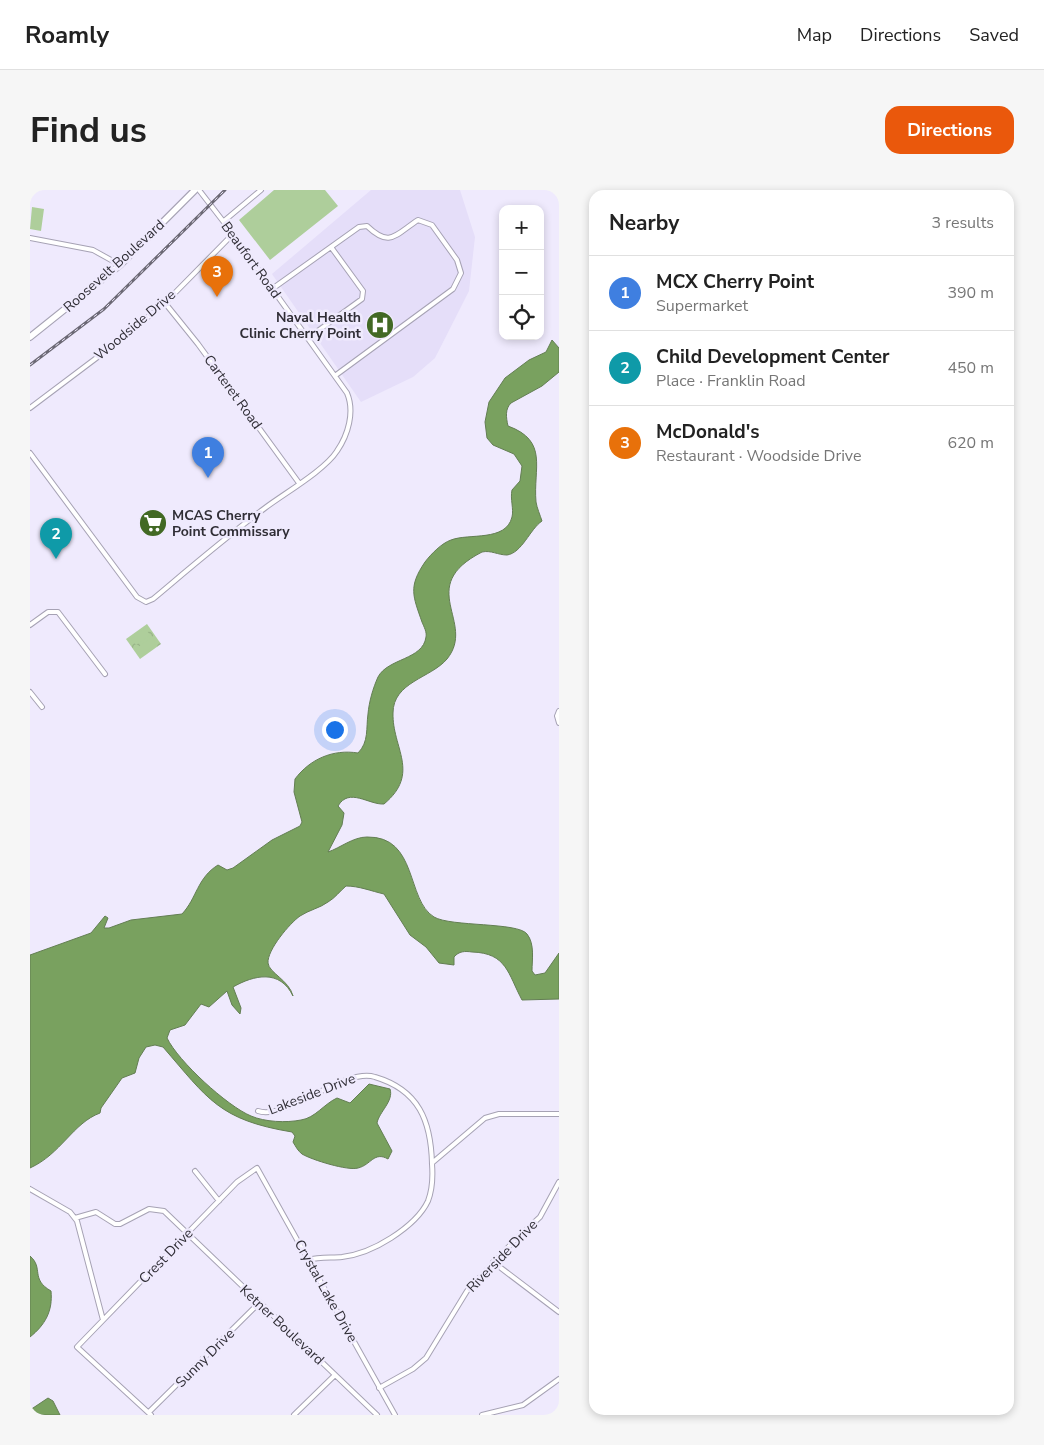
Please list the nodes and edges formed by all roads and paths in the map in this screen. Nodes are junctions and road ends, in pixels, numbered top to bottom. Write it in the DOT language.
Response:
graph roads {
  1 [pos="195,190"];
  2 [pos="199,190"];
  3 [pos="261,190"];
  4 [pos="224,221"];
  5 [pos="233,234"];
  6 [pos="30,238"];
  7 [pos="331,246"];
  8 [pos="120,265"];
  9 [pos="272,289"];
  10 [pos="165,303"];
  11 [pos="30,337"];
  12 [pos="308,338"];
  13 [pos="336,375"];
  14 [pos="30,408"];
  15 [pos="30,453"];
  16 [pos="299,483"];
  17 [pos="30,625"];
  18 [pos="105,674"];
  19 [pos="30,692"];
  20 [pos="42,707"];
  21 [pos="559,711"];
  22 [pos="559,723"];
  23 [pos="258,1111"];
  24 [pos="559,1114"];
  25 [pos="432,1163"];
  26 [pos="257,1168"];
  27 [pos="196,1171"];
  28 [pos="559,1182"];
  29 [pos="30,1189"];
  30 [pos="219,1201"];
  31 [pos="75,1218"];
  32 [pos="188,1235"];
  33 [pos="308,1260"];
  34 [pos="494,1262"];
  35 [pos="260,1303"];
  36 [pos="559,1312"];
  37 [pos="104,1320"];
  38 [pos="335,1375"];
  39 [pos="559,1379"];
  40 [pos="379,1388"];
  41 [pos="150,1414"];
  42 [pos="294,1415"];
  43 [pos="378,1415"];
  44 [pos="394,1415"];
  45 [pos="482,1415"];
  1 -- 8 [label="street, Roosevelt Boulevard"];
  2 -- 4 [label="street, Beaufort Road"];
  3 -- 4 [label="street"];
  4 -- 5 [label="street, Beaufort Road"];
  5 -- 9 [label="street, Beaufort Road"];
  5 -- 10 [label="street, Woodside Drive"];
  6 -- 8 [label="street"];
  7 -- 9 [label="street"];
  7 -- 12 [label="street"];
  7 -- 13 [label="street"];
  8 -- 11 [label="street, Roosevelt Boulevard"];
  9 -- 12 [label="street, Beaufort Road"];
  10 -- 14 [label="street, Woodside Drive"];
  10 -- 16 [label="street, Carteret Road"];
  12 -- 13 [label="street, Beaufort Road"];
  13 -- 16 [label="street, Beaufort Road"];
  15 -- 16 [label="street"];
  17 -- 18 [label="street"];
  19 -- 20 [label="street"];
  21 -- 22 [label="street"];
  23 -- 25 [label="street, Lakeside Drive"];
  24 -- 25 [label="street"];
  25 -- 33 [label="street, Lakeside Drive"];
  26 -- 30 [label="street, Crest Drive"];
  26 -- 33 [label="street, Crystal Lake Drive"];
  27 -- 30 [label="street"];
  28 -- 34 [label="street, Riverside Drive"];
  29 -- 31 [label="street"];
  30 -- 32 [label="street, Crest Drive"];
  31 -- 32 [label="street, Ketner Boulevard"];
  31 -- 37 [label="street"];
  32 -- 35 [label="street, Ketner Boulevard"];
  32 -- 37 [label="street, Crest Drive"];
  33 -- 40 [label="street, Crystal Lake Drive"];
  34 -- 36 [label="street"];
  34 -- 40 [label="street, Riverside Drive"];
  35 -- 38 [label="street, Ketner Boulevard"];
  35 -- 41 [label="street, Sunny Drive"];
  37 -- 41 [label="street, Crest Drive"];
  38 -- 42 [label="street"];
  38 -- 43 [label="street, Ketner Boulevard"];
  39 -- 45 [label="street"];
  40 -- 44 [label="street, Crystal Lake Drive"];
}
